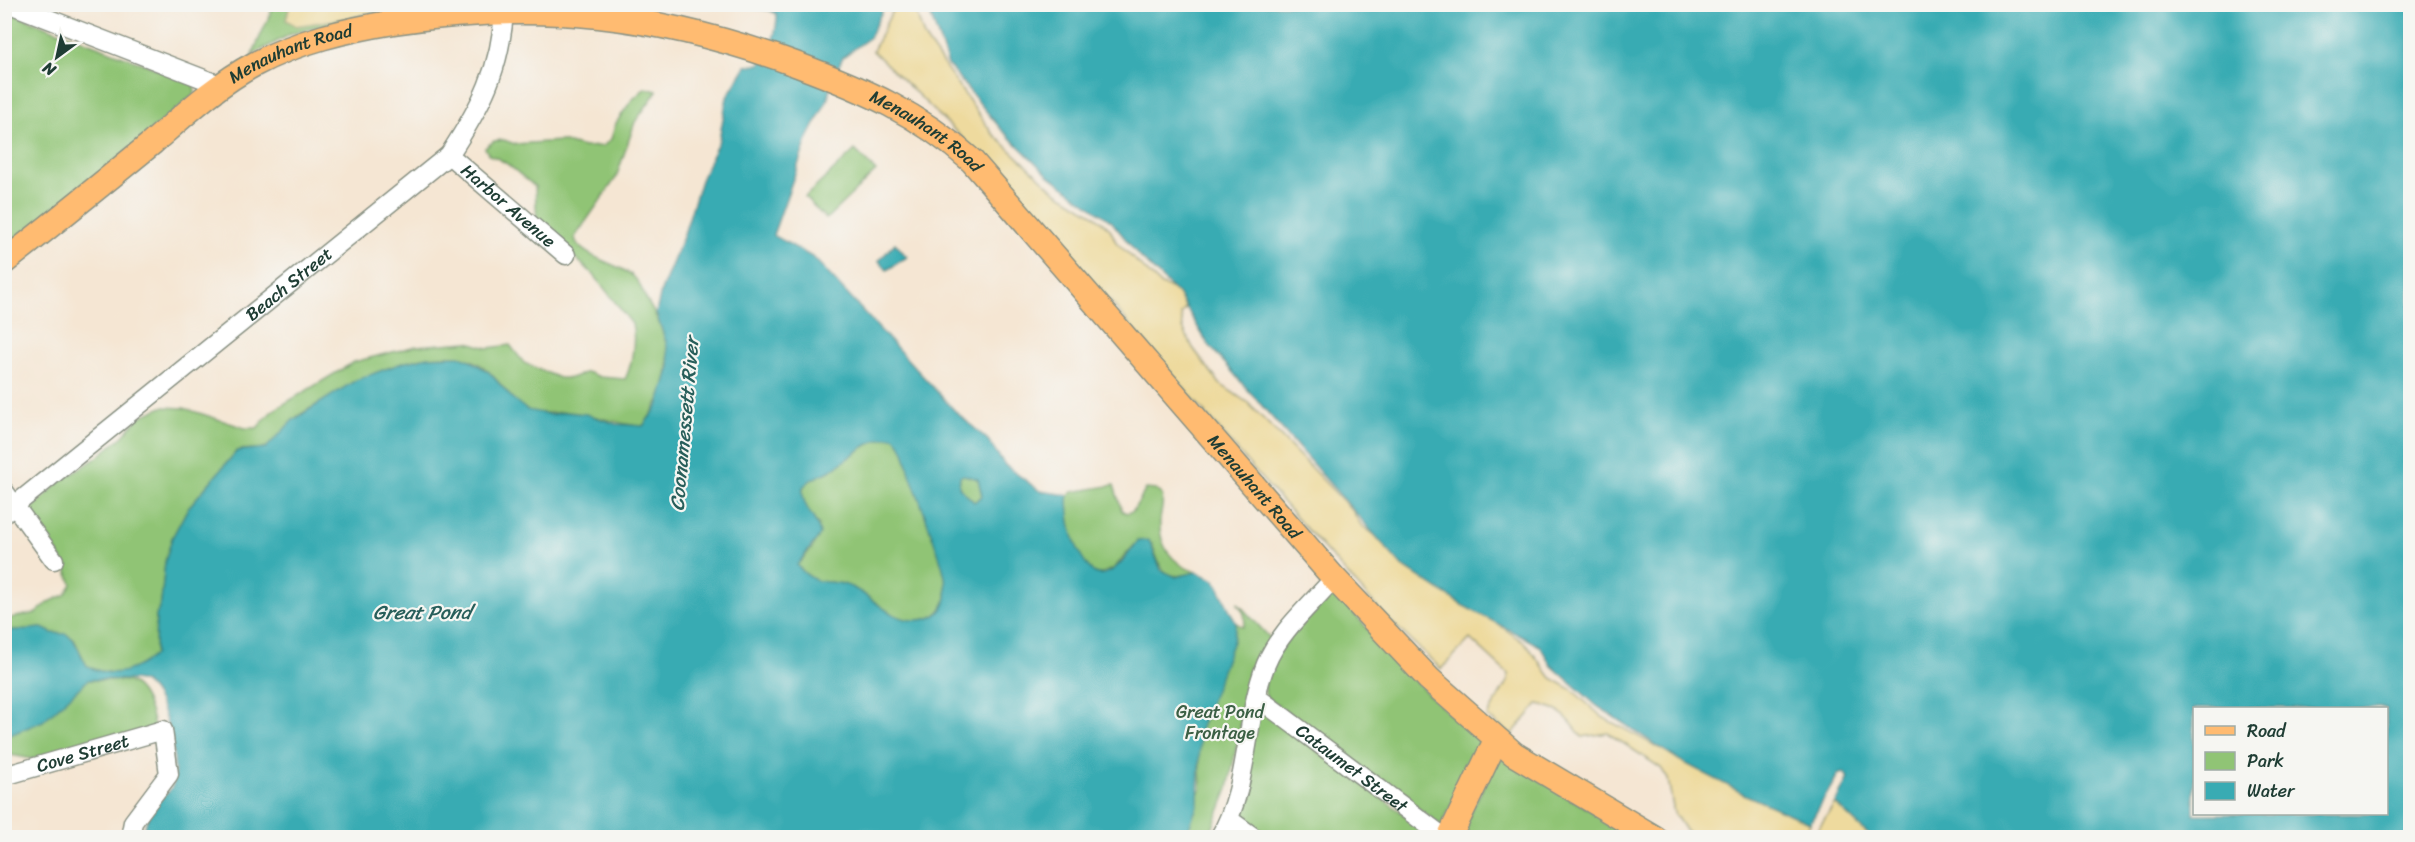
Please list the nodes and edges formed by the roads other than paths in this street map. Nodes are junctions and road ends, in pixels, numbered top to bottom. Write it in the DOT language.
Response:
graph roads {
  1 [pos="7,5"];
  2 [pos="504,10"];
  3 [pos="222,86"];
  4 [pos="449,155"];
  5 [pos="566,255"];
  6 [pos="4,262"];
  7 [pos="8,503"];
  8 [pos="54,560"];
  9 [pos="1334,578"];
  10 [pos="1257,698"];
  11 [pos="1496,740"];
  12 [pos="4,776"];
  13 [pos="1230,820"];
  14 [pos="130,837"];
  15 [pos="1219,837"];
  16 [pos="1255,837"];
  17 [pos="1447,837"];
  18 [pos="1655,837"];
  1 -- 3 [label="street"];
  2 -- 3 [label="main road, Menauhant Road"];
  2 -- 4 [label="street, Beach Street"];
  2 -- 9 [label="main road, Menauhant Road"];
  3 -- 6 [label="main road, Menauhant Road"];
  4 -- 5 [label="street, Harbor Avenue"];
  4 -- 7 [label="street, Beach Street"];
  7 -- 8 [label="street"];
  9 -- 10 [label="street"];
  9 -- 11 [label="main road, Menauhant Road"];
  10 -- 13 [label="street"];
  10 -- 17 [label="street, Cataumet Street"];
  11 -- 17 [label="main road"];
  11 -- 18 [label="main road, Menauhant Road"];
  12 -- 14 [label="street, Cove Street"];
  13 -- 15 [label="street"];
  13 -- 16 [label="street"];
}
